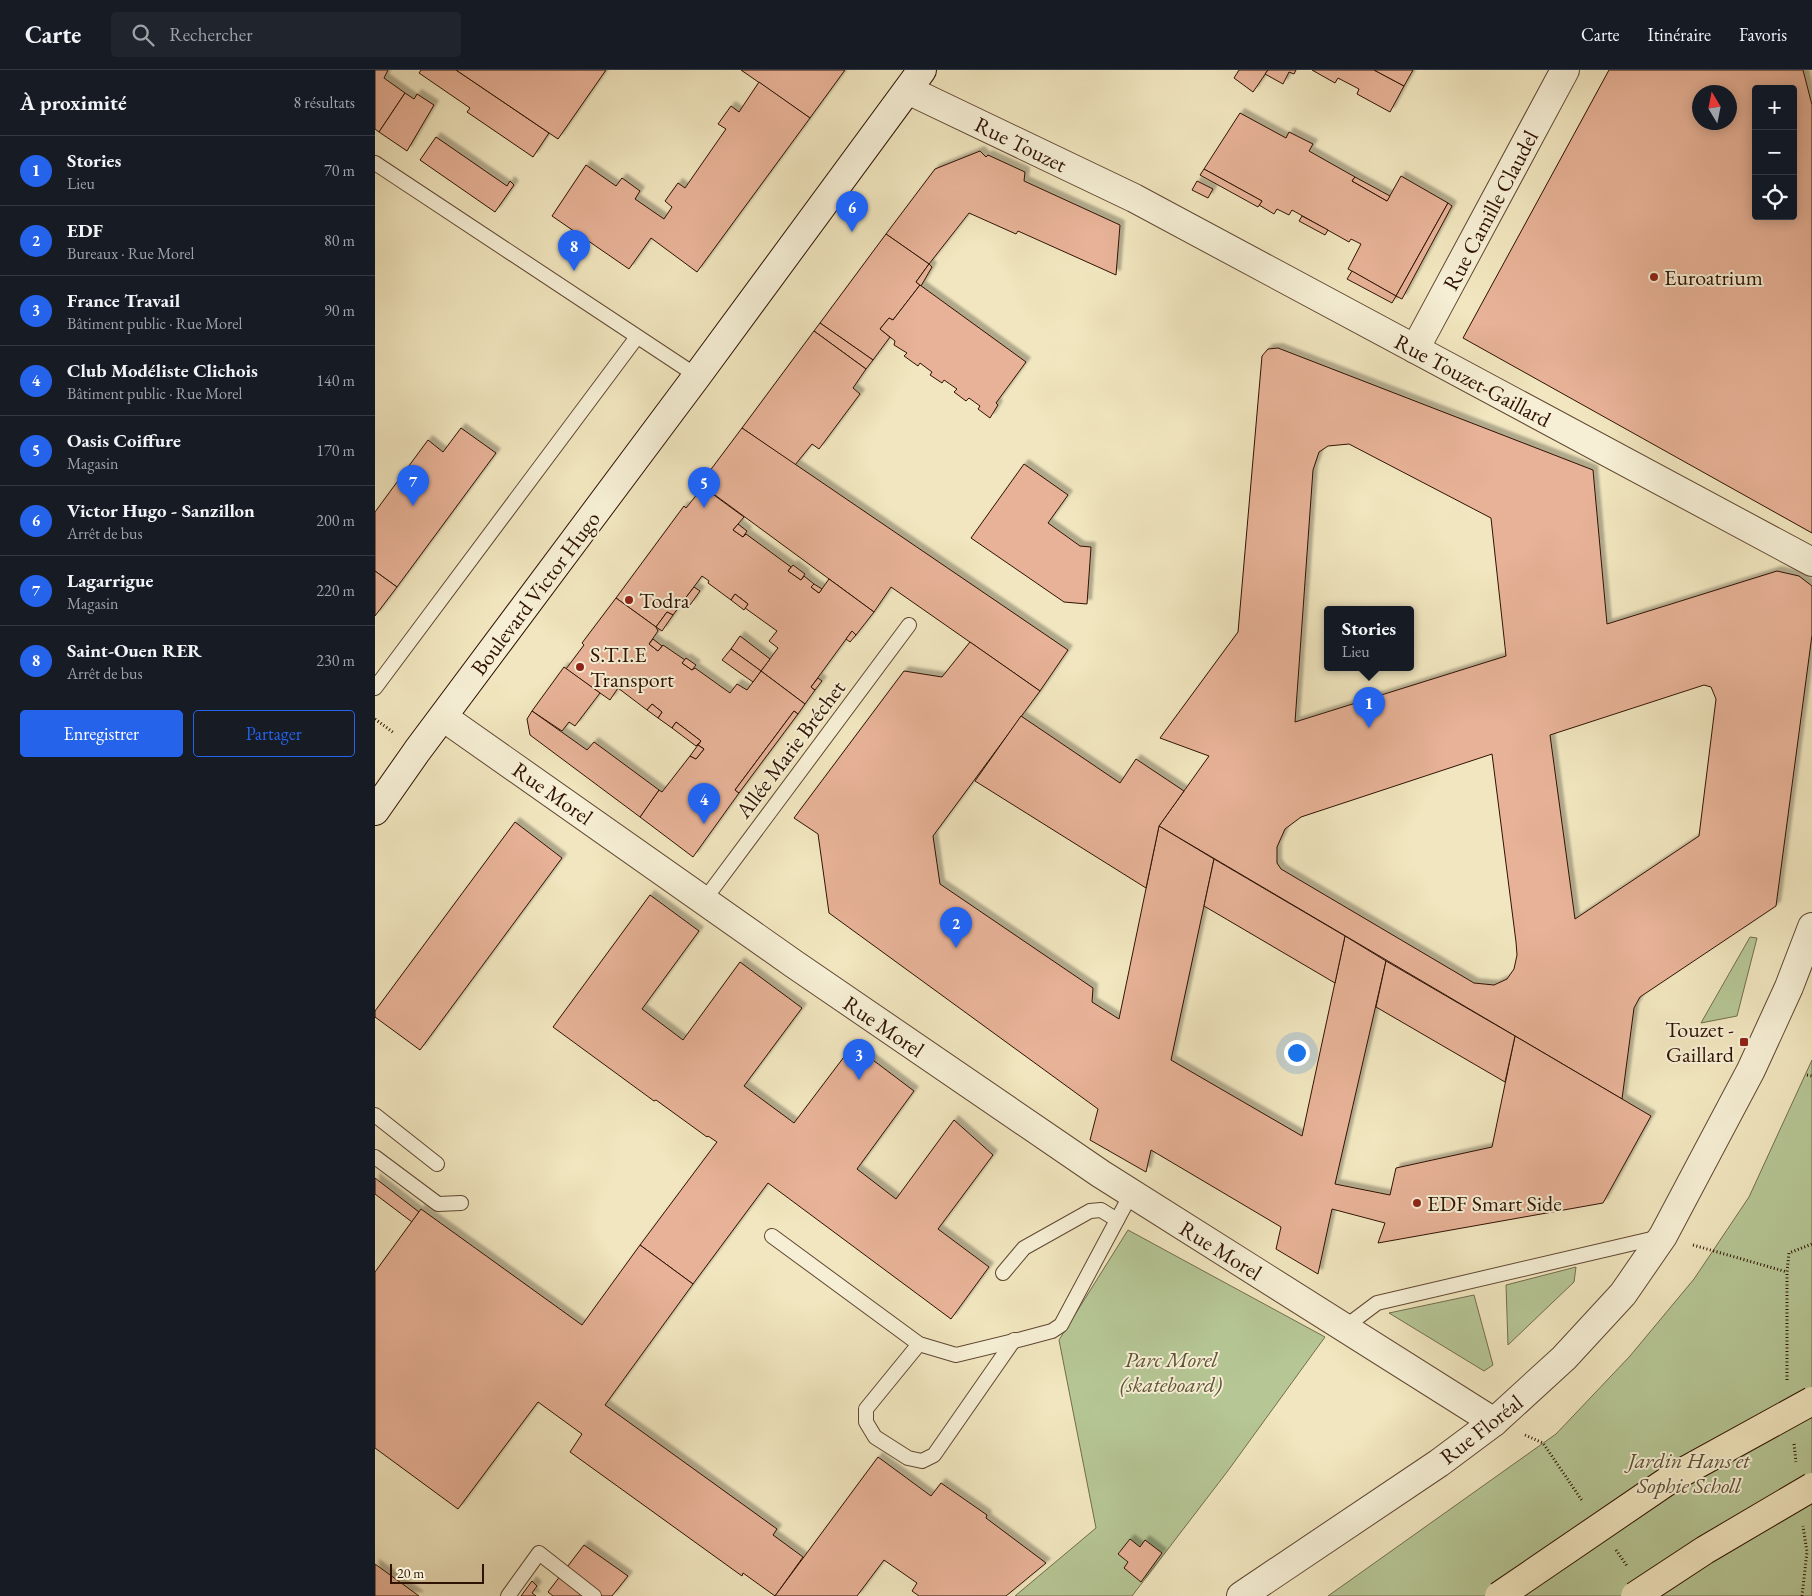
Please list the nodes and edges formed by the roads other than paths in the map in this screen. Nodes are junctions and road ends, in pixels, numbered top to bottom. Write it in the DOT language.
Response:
graph roads {
  1 [pos="1565,70"];
  2 [pos="915,80"];
  3 [pos="375,163"];
  4 [pos="1134,198"];
  5 [pos="637,337"];
  6 [pos="1415,349"];
  7 [pos="697,376"];
  8 [pos="1812,562"];
  9 [pos="909,625"];
  10 [pos="375,688"];
  11 [pos="443,717"];
  12 [pos="375,811"];
  13 [pos="705,899"];
  14 [pos="1812,926"];
  15 [pos="375,1115"];
  16 [pos="375,1157"];
  17 [pos="437,1164"];
  18 [pos="1131,1194"];
  19 [pos="461,1203"];
  20 [pos="1117,1220"];
  21 [pos="1669,1225"];
  22 [pos="772,1236"];
  23 [pos="1003,1273"];
  24 [pos="1340,1324"];
  25 [pos="1014,1340"];
  26 [pos="919,1344"];
  27 [pos="1812,1401"];
  28 [pos="1495,1422"];
  29 [pos="1812,1487"];
  30 [pos="1633,1585"];
  31 [pos="508,1596"];
  32 [pos="594,1596"];
  33 [pos="1241,1596"];
  34 [pos="1499,1596"];
  1 -- 6 [label="street, Rue Camille Claudel"];
  2 -- 4 [label="street, Rue Touzet"];
  2 -- 7 [label="street, Boulevard Victor Hugo"];
  3 -- 5 [label="lane"];
  4 -- 6 [label="street, Rue Touzet-Gaillard"];
  5 -- 7 [label="lane"];
  5 -- 10 [label="lane"];
  6 -- 8 [label="street, Rue Touzet-Gaillard"];
  7 -- 11 [label="street, Boulevard Victor Hugo"];
  9 -- 13 [label="lane, Allée Marie Bréchet"];
  11 -- 12 [label="street, Boulevard Victor Hugo"];
  11 -- 13 [label="street, Rue Morel"];
  13 -- 18 [label="street, Rue Morel"];
  14 -- 21 [label="street, Rue Floréal"];
  15 -- 17 [label="lane"];
  16 -- 19 [label="lane"];
  18 -- 20 [label="lane"];
  18 -- 24 [label="street, Rue Morel"];
  20 -- 23 [label="lane"];
  20 -- 25 [label="lane"];
  21 -- 24 [label="lane"];
  21 -- 28 [label="street, Rue Floréal"];
  22 -- 26 [label="lane"];
  24 -- 28 [label="street, Rue Morel"];
  25 -- 26 [label="lane"];
  25 -- 26 [label="lane"];
  27 -- 34 [label="highway, bridge"];
  28 -- 33 [label="street, Rue Floréal"];
  29 -- 30 [label="highway, bridge"];
  31 -- 32 [label="lane"];
}
